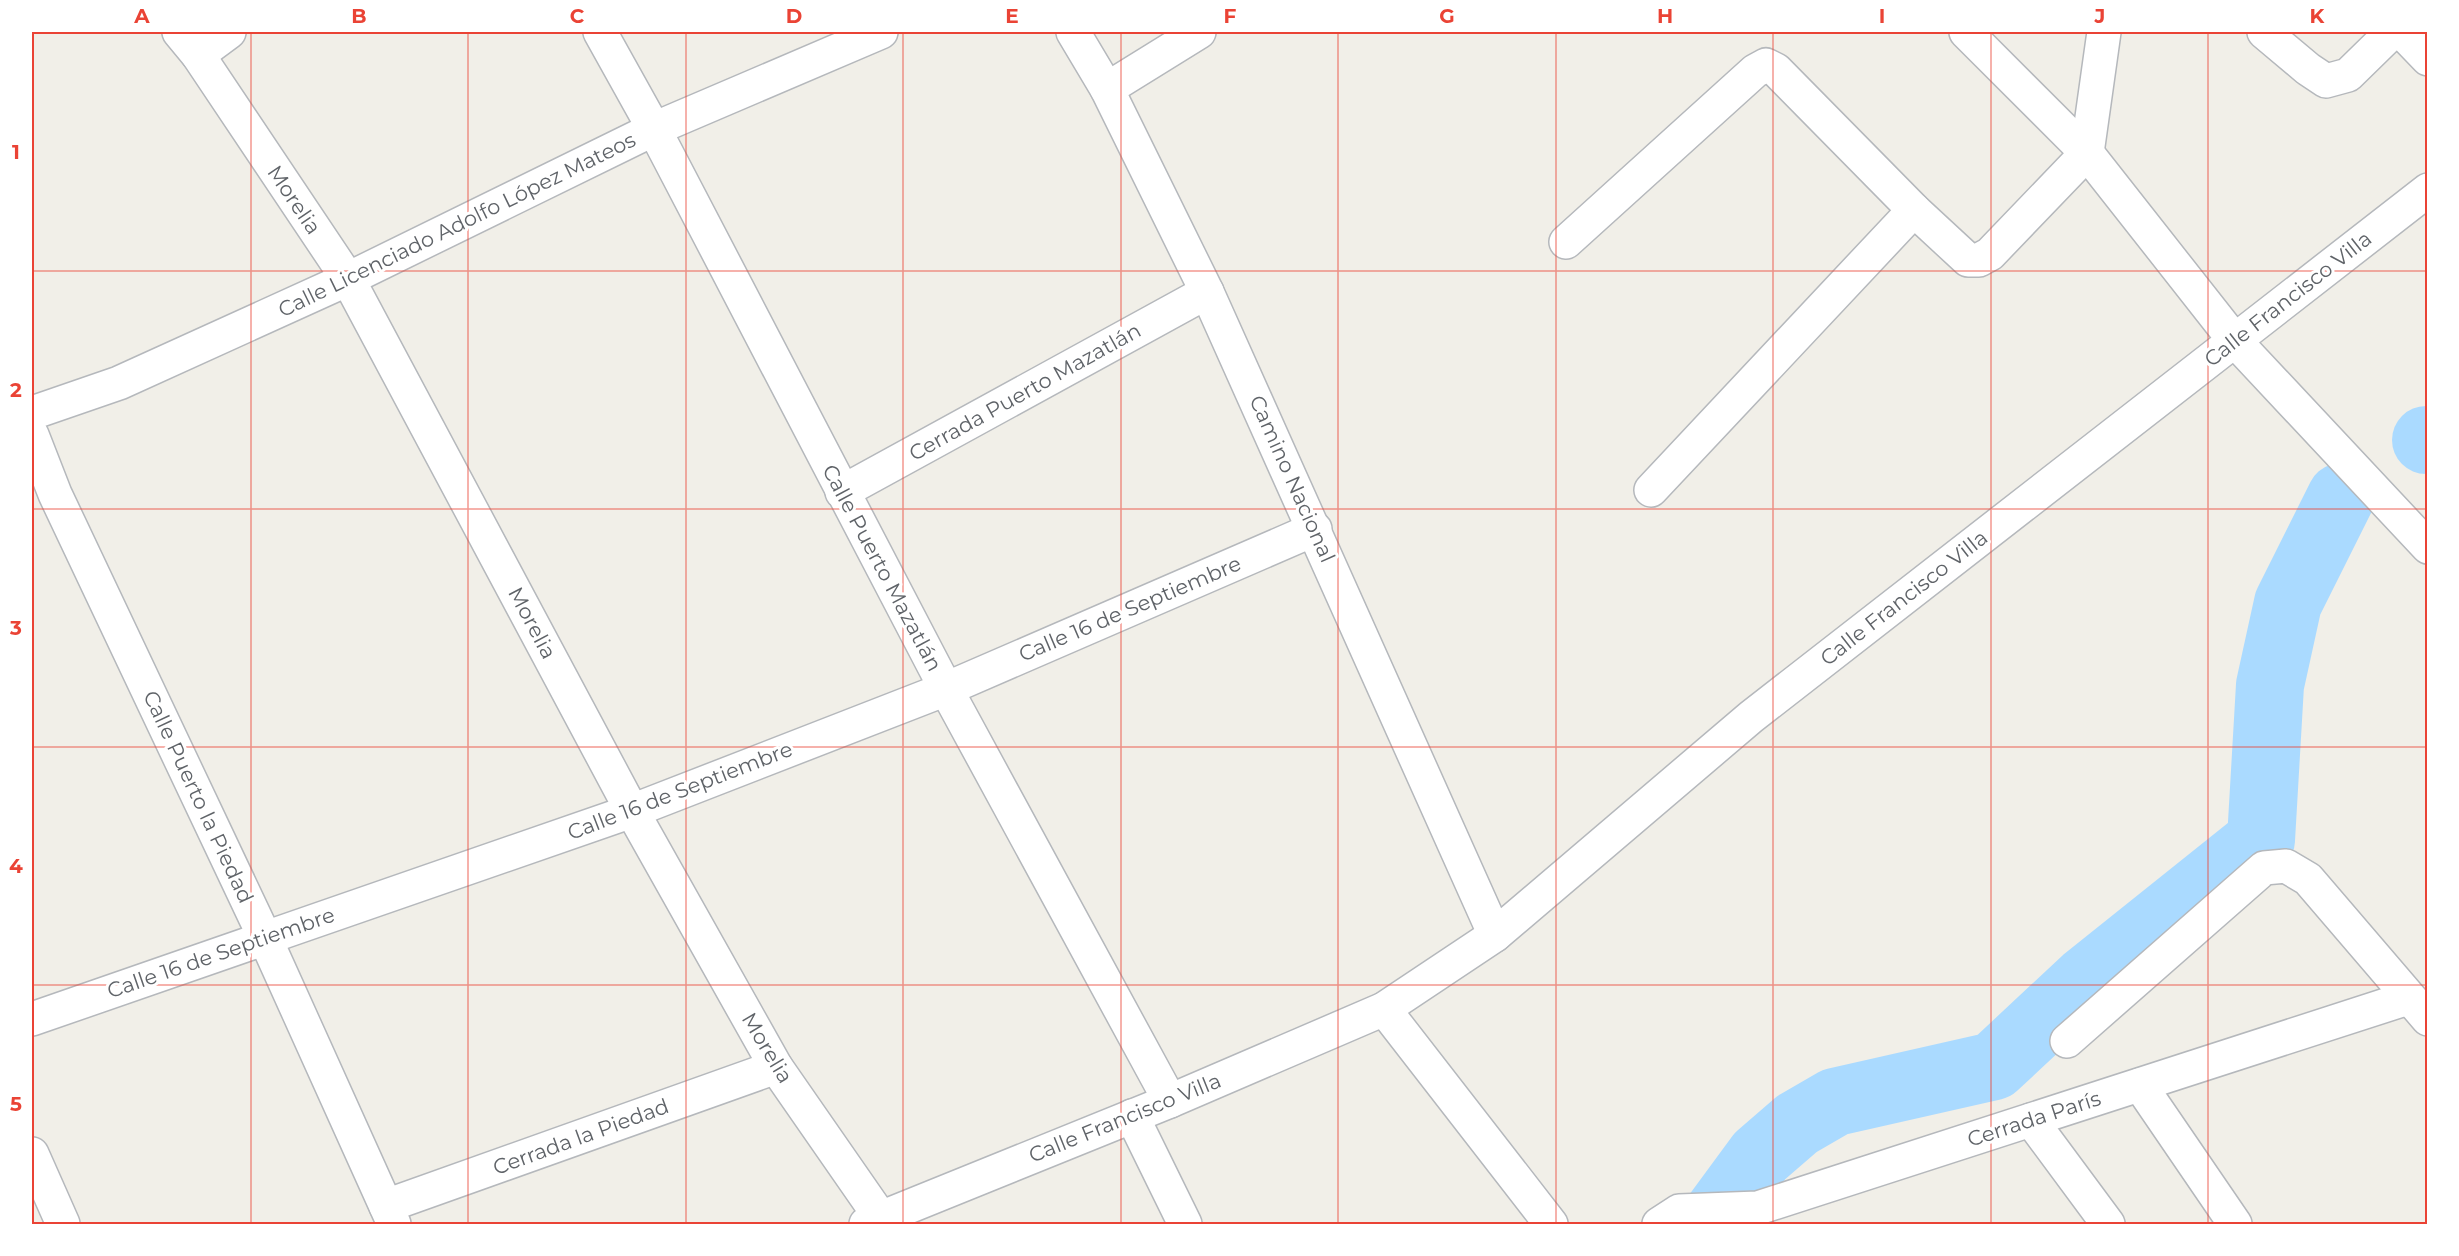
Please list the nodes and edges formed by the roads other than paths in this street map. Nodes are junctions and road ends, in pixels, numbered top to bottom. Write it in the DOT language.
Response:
graph roads {
  1 [pos="229,32"];
  2 [pos="600,32"];
  3 [pos="881,32"];
  4 [pos="1073,32"];
  5 [pos="1198,32"];
  6 [pos="1966,32"];
  7 [pos="2104,32"];
  8 [pos="2264,32"];
  9 [pos="2392,32"];
  10 [pos="2402,32"];
  11 [pos="188,43"];
  12 [pos="2427,59"];
  13 [pos="1107,89"];
  14 [pos="654,129"];
  15 [pos="2087,153"];
  16 [pos="2427,190"];
  17 [pos="1914,210"];
  18 [pos="1566,242"];
  19 [pos="348,279"];
  20 [pos="1207,292"];
  21 [pos="2235,341"];
  22 [pos="32,413"];
  23 [pos="32,435"];
  24 [pos="1651,490"];
  25 [pos="842,492"];
  26 [pos="1315,529"];
  27 [pos="2427,547"];
  28 [pos="946,689"];
  29 [pos="632,811"];
  30 [pos="1495,934"];
  31 [pos="265,938"];
  32 [pos="2418,1008"];
  33 [pos="1384,1009"];
  34 [pos="32,1019"];
  35 [pos="2067,1041"];
  36 [pos="776,1067"];
  37 [pos="2140,1085"];
  38 [pos="1170,1101"];
  39 [pos="1132,1116"];
  40 [pos="2031,1120"];
  41 [pos="32,1154"];
  42 [pos="390,1215"];
  43 [pos="1669,1217"];
  44 [pos="877,1222"];
  45 [pos="63,1224"];
  46 [pos="1185,1224"];
  47 [pos="1551,1224"];
  48 [pos="2108,1224"];
  49 [pos="2235,1224"];
  1 -- 11 [label="street"];
  2 -- 14 [label="street, Calle Puerto Mazatlán"];
  3 -- 14 [label="street, Calle Licenciado Adolfo López Mateos"];
  4 -- 13 [label="street, Camino Nacional"];
  5 -- 13 [label="street"];
  6 -- 15 [label="street"];
  7 -- 15 [label="street"];
  8 -- 9 [label="street"];
  10 -- 12 [label="street"];
  11 -- 19 [label="street, Morelia"];
  13 -- 20 [label="street, Camino Nacional"];
  14 -- 19 [label="street, Calle Licenciado Adolfo López Mateos"];
  14 -- 25 [label="street, Calle Puerto Mazatlán"];
  15 -- 17 [label="street"];
  15 -- 21 [label="street"];
  16 -- 21 [label="street, Calle Francisco Villa"];
  17 -- 18 [label="street"];
  17 -- 24 [label="street"];
  19 -- 22 [label="street, Calle Licenciado Adolfo López Mateos"];
  19 -- 29 [label="street, Morelia"];
  20 -- 25 [label="street, Cerrada Puerto Mazatlán"];
  20 -- 26 [label="street, Camino Nacional"];
  21 -- 27 [label="street"];
  21 -- 30 [label="street, Calle Francisco Villa"];
  23 -- 31 [label="street, Calle Puerto la Piedad"];
  25 -- 28 [label="street, Calle Puerto Mazatlán"];
  26 -- 28 [label="street, Calle 16 de Septiembre"];
  26 -- 30 [label="street, Camino Nacional"];
  28 -- 29 [label="street, Calle 16 de Septiembre"];
  28 -- 38 [label="street, Calle Puerto Mazatlán"];
  29 -- 31 [label="street, Calle 16 de Septiembre"];
  29 -- 36 [label="street, Morelia"];
  30 -- 33 [label="street, Calle Francisco Villa"];
  31 -- 34 [label="street, Calle 16 de Septiembre"];
  31 -- 42 [label="street, Calle Puerto la Piedad"];
  32 -- 35 [label="street, Cerrada París"];
  32 -- 37 [label="street, Cerrada París"];
  33 -- 38 [label="street, Calle Francisco Villa"];
  33 -- 47 [label="street"];
  36 -- 42 [label="street, Cerrada la Piedad"];
  36 -- 44 [label="street, Morelia"];
  37 -- 40 [label="street, Cerrada París"];
  37 -- 49 [label="street"];
  38 -- 39 [label="street, Calle Francisco Villa"];
  39 -- 44 [label="street, Calle Francisco Villa"];
  39 -- 46 [label="street"];
  40 -- 43 [label="street, Cerrada París"];
  40 -- 48 [label="street"];
  41 -- 45 [label="street"];
}
